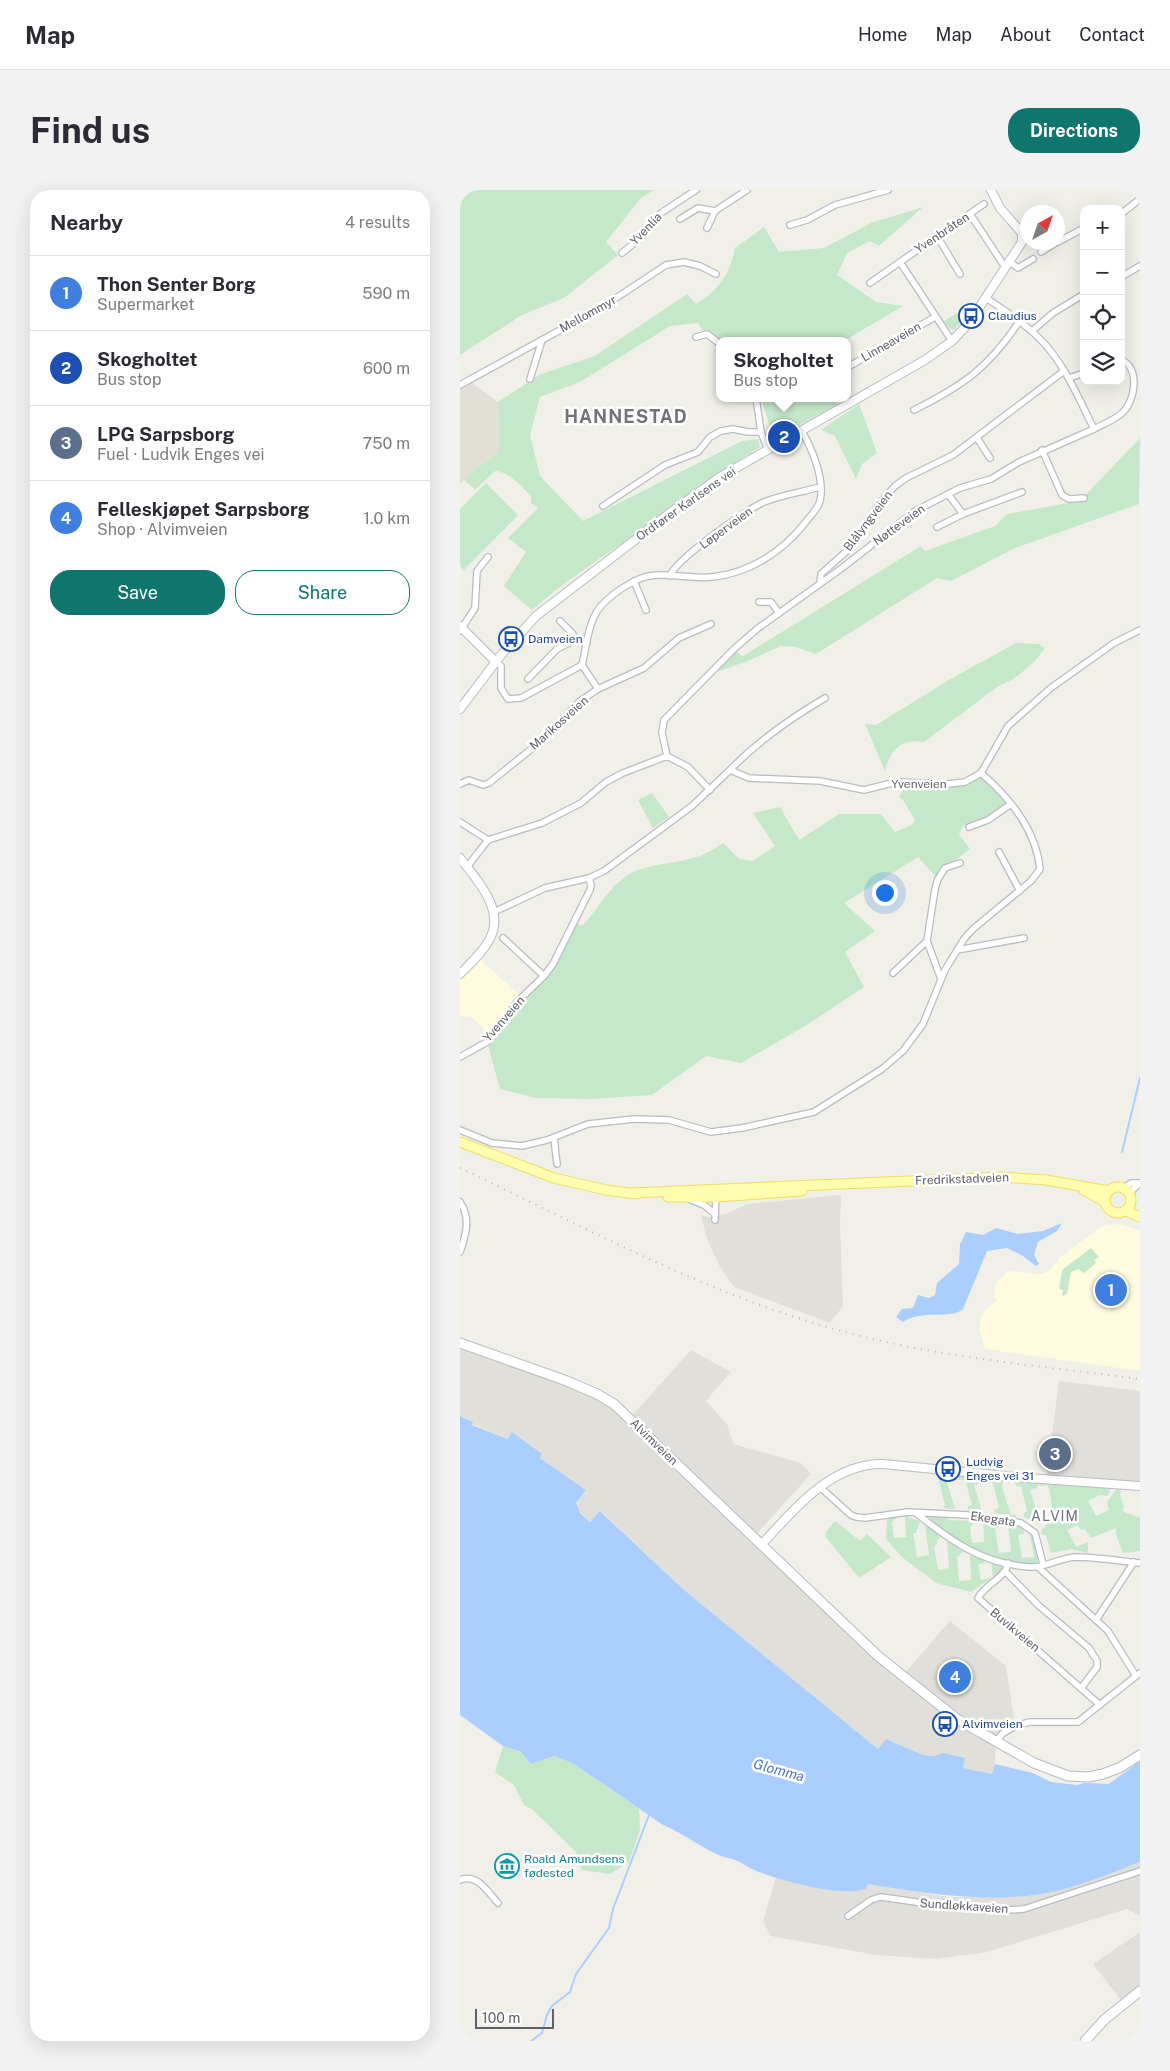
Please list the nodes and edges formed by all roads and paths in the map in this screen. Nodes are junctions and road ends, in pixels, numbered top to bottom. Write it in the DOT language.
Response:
graph roads {
  1 [pos="696,190"];
  2 [pos="747,190"];
  3 [pos="888,190"];
  4 [pos="991,190"];
  5 [pos="868,193"];
  6 [pos="1140,199"];
  7 [pos="984,204"];
  8 [pos="715,211"];
  9 [pos="1125,211"];
  10 [pos="970,214"];
  11 [pos="680,219"];
  12 [pos="790,224"];
  13 [pos="707,228"];
  14 [pos="1080,230"];
  15 [pos="938,236"];
  16 [pos="1065,238"];
  17 [pos="1044,250"];
  18 [pos="1041,252"];
  19 [pos="622,253"];
  20 [pos="1033,259"];
  21 [pos="900,262"];
  22 [pos="1006,263"];
  23 [pos="1140,266"];
  24 [pos="716,274"];
  25 [pos="960,274"];
  26 [pos="1125,275"];
  27 [pos="870,283"];
  28 [pos="1082,295"];
  29 [pos="986,298"];
  30 [pos="935,317"];
  31 [pos="1019,322"];
  32 [pos="1032,331"];
  33 [pos="696,337"];
  34 [pos="542,340"];
  35 [pos="716,341"];
  36 [pos="950,343"];
  37 [pos="1125,362"];
  38 [pos="851,365"];
  39 [pos="1064,371"];
  40 [pos="1080,374"];
  41 [pos="1069,378"];
  42 [pos="530,379"];
  43 [pos="460,385"];
  44 [pos="757,402"];
  45 [pos="851,402"];
  46 [pos="851,402"];
  47 [pos="914,410"];
  48 [pos="1094,428"];
  49 [pos="802,431"];
  50 [pos="761,432"];
  51 [pos="977,438"];
  52 [pos="768,450"];
  53 [pos="1042,450"];
  54 [pos="990,458"];
  55 [pos="820,487"];
  56 [pos="1022,492"];
  57 [pos="948,494"];
  58 [pos="1084,498"];
  59 [pos="603,506"];
  60 [pos="963,514"];
  61 [pos="936,527"];
  62 [pos="488,557"];
  63 [pos="670,576"];
  64 [pos="634,581"];
  65 [pos="820,583"];
  66 [pos="759,602"];
  67 [pos="646,610"];
  68 [pos="778,613"];
  69 [pos="560,621"];
  70 [pos="711,624"];
  71 [pos="461,628"];
  72 [pos="1140,630"];
  73 [pos="575,640"];
  74 [pos="587,642"];
  75 [pos="496,662"];
  76 [pos="582,665"];
  77 [pos="528,679"];
  78 [pos="598,689"];
  79 [pos="825,698"];
  80 [pos="460,709"];
  81 [pos="667,756"];
  82 [pos="730,770"];
  83 [pos="981,773"];
  84 [pos="460,784"];
  85 [pos="710,790"];
  86 [pos="1012,804"];
  87 [pos="460,822"];
  88 [pos="969,828"];
  89 [pos="488,840"];
  90 [pos="999,852"];
  91 [pos="460,858"];
  92 [pos="960,863"];
  93 [pos="467,867"];
  94 [pos="589,878"];
  95 [pos="1020,891"];
  96 [pos="494,912"];
  97 [pos="503,938"];
  98 [pos="1024,938"];
  99 [pos="927,942"];
  100 [pos="957,950"];
  101 [pos="893,973"];
  102 [pos="460,974"];
  103 [pos="544,976"];
  104 [pos="941,979"];
  105 [pos="460,1057"];
  106 [pos="460,1130"];
  107 [pos="460,1138"];
  108 [pos="554,1138"];
  109 [pos="460,1142"];
  110 [pos="484,1151"];
  111 [pos="557,1164"];
  112 [pos="1140,1183"];
  113 [pos="1079,1187"];
  114 [pos="1109,1191"];
  115 [pos="632,1193"];
  116 [pos="716,1193"];
  117 [pos="1128,1193"];
  118 [pos="684,1197"];
  119 [pos="460,1202"];
  120 [pos="1104,1202"];
  121 [pos="1140,1208"];
  122 [pos="1126,1211"];
  123 [pos="1140,1217"];
  124 [pos="460,1252"];
  125 [pos="460,1343"];
  126 [pos="1140,1486"];
  127 [pos="821,1488"];
  128 [pos="916,1513"];
  129 [pos="761,1545"];
  130 [pos="1008,1563"];
  131 [pos="1137,1563"];
  132 [pos="1040,1565"];
  133 [pos="1006,1572"];
  134 [pos="1096,1620"];
  135 [pos="1138,1675"];
  136 [pos="1082,1687"];
  137 [pos="1100,1705"];
  138 [pos="996,1742"];
  139 [pos="1140,1755"];
  140 [pos="1140,1871"];
  141 [pos="460,1880"];
  142 [pos="498,1902"];
  143 [pos="848,1916"];
  144 [pos="1140,1991"];
  145 [pos="1085,2041"];
  1 -- 19 [label="street, Yvenlia"];
  2 -- 8 [label="street"];
  3 -- 5 [label="street"];
  4 -- 22 [label="street"];
  5 -- 12 [label="street"];
  6 -- 9 [label="street"];
  7 -- 10 [label="street, Yvenbråten"];
  8 -- 11 [label="street, Yvenlia"];
  8 -- 13 [label="street"];
  10 -- 15 [label="street, Yvenbråten"];
  10 -- 22 [label="street"];
  14 -- 16 [label="street"];
  15 -- 21 [label="street, Yvenbråten"];
  15 -- 25 [label="street"];
  17 -- 18 [label="street"];
  20 -- 22 [label="street"];
  21 -- 27 [label="street, Yvenbråten"];
  21 -- 30 [label="street"];
  22 -- 29 [label="street"];
  23 -- 26 [label="street"];
  24 -- 34 [label="street, Mellommyr"];
  28 -- 32 [label="street"];
  29 -- 31 [label="street"];
  29 -- 36 [label="street"];
  30 -- 36 [label="street"];
  30 -- 38 [label="street, Linneaveien"];
  31 -- 32 [label="street"];
  31 -- 47 [label="street"];
  32 -- 39 [label="street"];
  33 -- 35 [label="street"];
  34 -- 42 [label="street"];
  34 -- 43 [label="street, Mellommyr"];
  36 -- 46 [label="street, Ordfører Karlsens vei"];
  37 -- 48 [label="street, Nøtteveien"];
  39 -- 41 [label="street"];
  39 -- 51 [label="street, Blålyngveien"];
  40 -- 41 [label="street"];
  41 -- 48 [label="street"];
  44 -- 50 [label="street"];
  45 -- 49 [label="street, Ordfører Karlsens vei"];
  48 -- 53 [label="street, Nøtteveien"];
  49 -- 52 [label="street, Ordfører Karlsens vei"];
  49 -- 55 [label="street"];
  50 -- 52 [label="street"];
  50 -- 59 [label="street"];
  51 -- 54 [label="street"];
  51 -- 65 [label="street, Blålyngveien"];
  52 -- 75 [label="street, Ordfører Karlsens vei"];
  53 -- 57 [label="street, Nøtteveien"];
  53 -- 58 [label="street"];
  55 -- 63 [label="street, Løperveien"];
  55 -- 63 [label="street"];
  56 -- 60 [label="street, Nøtteveien"];
  57 -- 60 [label="street"];
  57 -- 65 [label="street, Nøtteveien"];
  60 -- 61 [label="street, Nøtteveien"];
  62 -- 71 [label="street"];
  63 -- 64 [label="street"];
  64 -- 67 [label="street"];
  64 -- 74 [label="street"];
  65 -- 68 [label="street, Nøtteveien"];
  66 -- 68 [label="street"];
  68 -- 81 [label="street, Nøtteveien"];
  69 -- 73 [label="street"];
  70 -- 78 [label="street, Marikosveien"];
  71 -- 75 [label="street"];
  72 -- 83 [label="street"];
  73 -- 74 [label="street"];
  73 -- 77 [label="street"];
  74 -- 76 [label="street"];
  75 -- 76 [label="street"];
  75 -- 80 [label="street, Ordfører Karlsens vei"];
  76 -- 78 [label="street"];
  78 -- 84 [label="street, Marikosveien"];
  79 -- 82 [label="street"];
  81 -- 85 [label="street"];
  81 -- 89 [label="street"];
  82 -- 83 [label="street, Yvenveien"];
  82 -- 85 [label="street"];
  83 -- 86 [label="street"];
  85 -- 94 [label="street"];
  86 -- 88 [label="street"];
  86 -- 95 [label="street"];
  87 -- 89 [label="street"];
  89 -- 93 [label="street"];
  90 -- 95 [label="street"];
  91 -- 93 [label="street"];
  92 -- 99 [label="street"];
  93 -- 96 [label="street"];
  94 -- 96 [label="street"];
  94 -- 103 [label="street, Yvenveien"];
  95 -- 100 [label="street"];
  96 -- 102 [label="street"];
  97 -- 103 [label="street"];
  98 -- 100 [label="street"];
  99 -- 101 [label="street"];
  99 -- 104 [label="street"];
  100 -- 104 [label="street"];
  103 -- 105 [label="street, Yvenveien"];
  104 -- 108 [label="street"];
  106 -- 108 [label="street"];
  107 -- 110 [label="main road, Fredrikstadveien"];
  108 -- 111 [label="street"];
  109 -- 110 [label="main road, Fredrikstadveien"];
  110 -- 115 [label="main road, Fredrikstadveien"];
  112 -- 117 [label="street"];
  113 -- 114 [label="main road, Fredrikstadveien"];
  113 -- 116 [label="main road, Fredrikstadveien"];
  113 -- 120 [label="main road, Fredrikstadveien"];
  114 -- 117 [label="main road"];
  114 -- 120 [label="main road"];
  115 -- 116 [label="main road, Fredrikstadveien"];
  115 -- 118 [label="main road, Fredrikstadveien"];
  116 -- 118 [label="main road, Fredrikstadveien"];
  116 -- 118 [label="street"];
  117 -- 121 [label="main road"];
  117 -- 122 [label="main road"];
  119 -- 124 [label="street"];
  120 -- 122 [label="main road"];
  122 -- 123 [label="main road"];
  125 -- 129 [label="main road, Alvimveien"];
  126 -- 127 [label="street"];
  127 -- 128 [label="street, Ekegata"];
  127 -- 129 [label="street"];
  128 -- 130 [label="street"];
  128 -- 132 [label="street, Ekegata"];
  129 -- 138 [label="main road, Alvimveien"];
  130 -- 132 [label="street"];
  130 -- 133 [label="street"];
  131 -- 132 [label="street"];
  131 -- 134 [label="street"];
  132 -- 134 [label="street"];
  133 -- 136 [label="street"];
  133 -- 136 [label="street, Buvikveien"];
  134 -- 135 [label="street"];
  135 -- 137 [label="street"];
  136 -- 137 [label="street, Buvikveien"];
  137 -- 138 [label="street"];
  138 -- 139 [label="main road, Alvimveien"];
  140 -- 143 [label="street, Sundløkkaveien"];
  141 -- 142 [label="street"];
  144 -- 145 [label="main road"];
}
